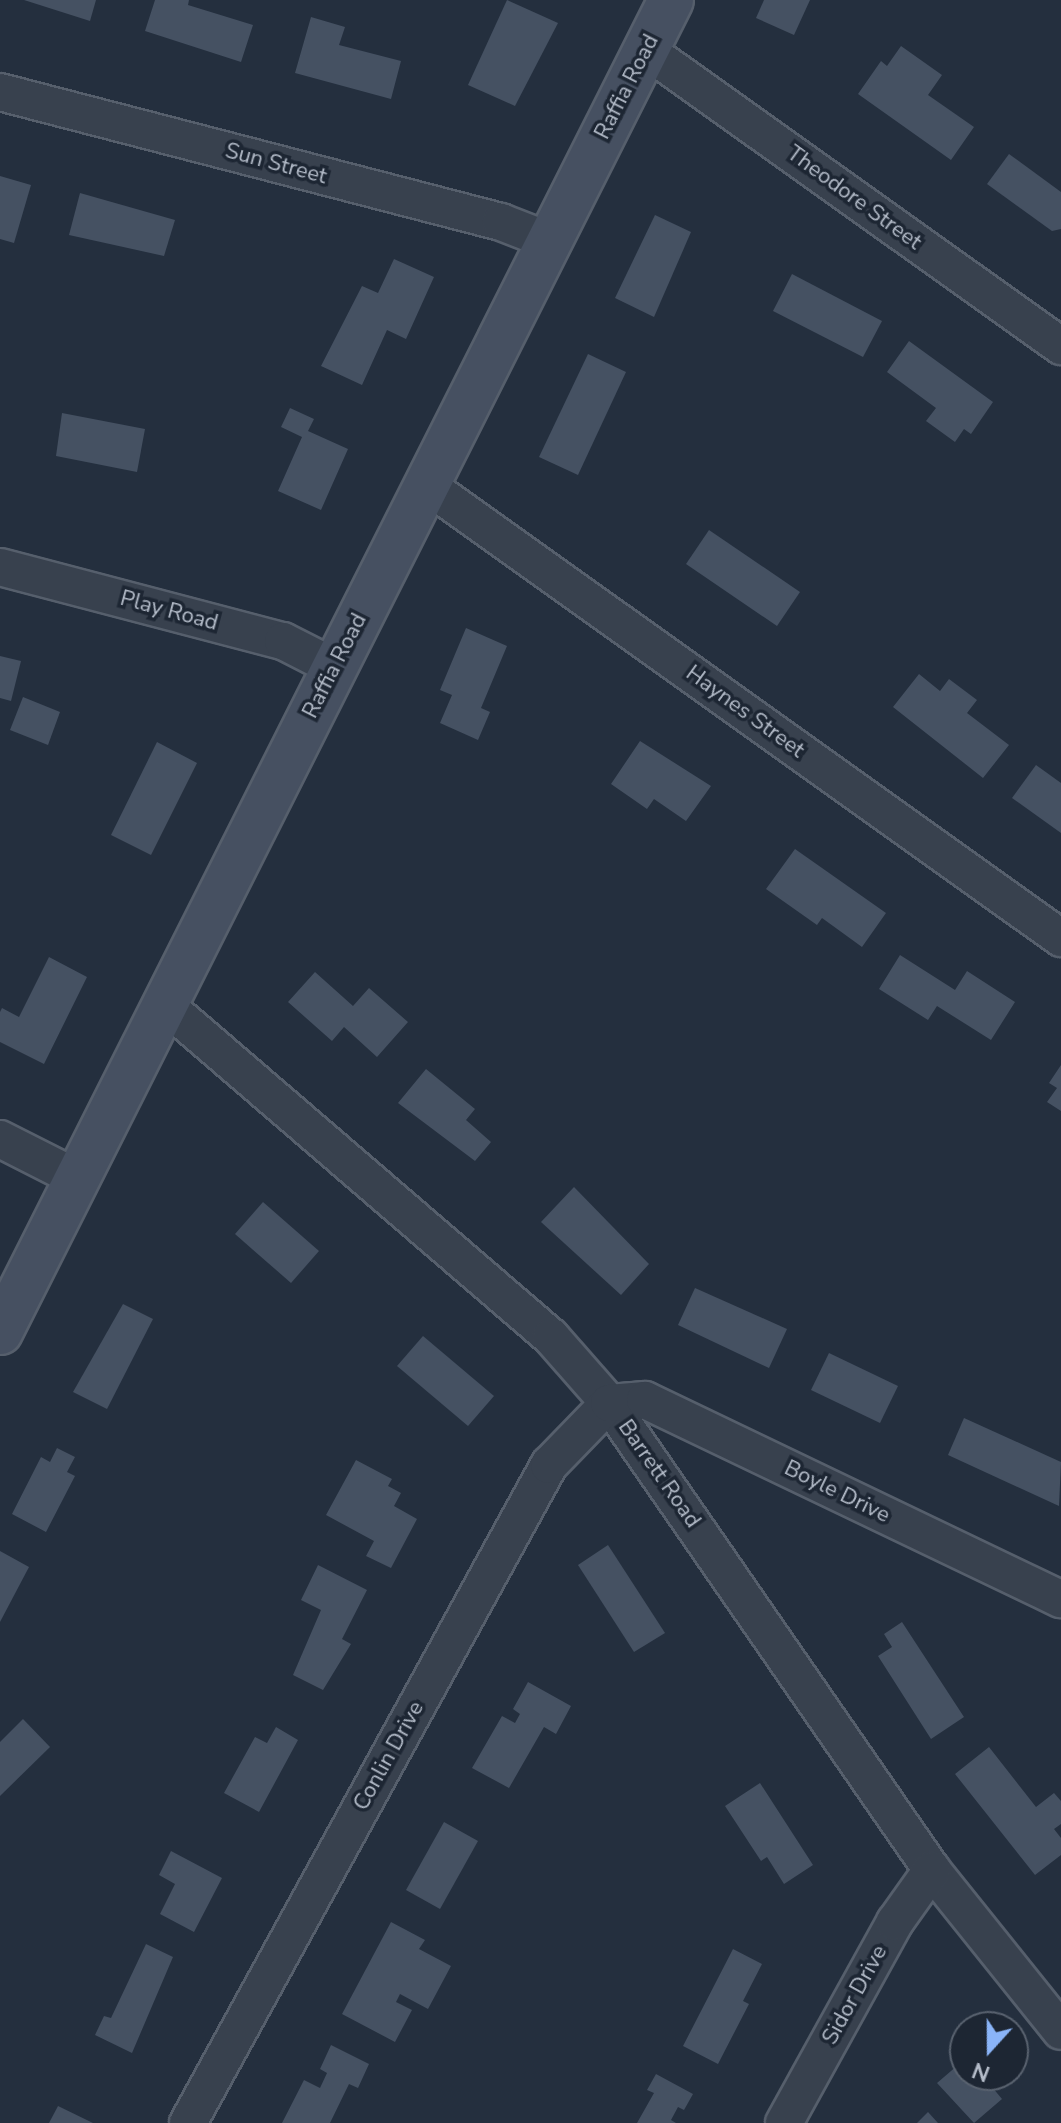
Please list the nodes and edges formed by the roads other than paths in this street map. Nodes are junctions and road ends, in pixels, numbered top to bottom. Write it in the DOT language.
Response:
graph roads {
  1 [pos="671,0"];
  2 [pos="646,50"];
  3 [pos="0,92"];
  4 [pos="550,241"];
  5 [pos="1061,346"];
  6 [pos="428,486"];
  7 [pos="0,567"];
  8 [pos="334,667"];
  9 [pos="1061,938"];
  10 [pos="163,1003"];
  11 [pos="0,1139"];
  12 [pos="77,1178"];
  13 [pos="0,1332"];
  14 [pos="609,1403"];
  15 [pos="1061,1599"];
  16 [pos="932,1870"];
  17 [pos="1061,2031"];
  18 [pos="188,2123"];
  19 [pos="784,2123"];
  1 -- 2 [label="main road, Raffia Road"];
  2 -- 4 [label="main road, Raffia Road"];
  2 -- 5 [label="street, Theodore Street"];
  3 -- 4 [label="street, Sun Street"];
  4 -- 6 [label="main road, Raffia Road"];
  6 -- 8 [label="main road, Raffia Road"];
  6 -- 9 [label="street, Haynes Street"];
  7 -- 8 [label="street, Play Road"];
  8 -- 10 [label="main road, Raffia Road"];
  10 -- 12 [label="main road, Raffia Road"];
  10 -- 14 [label="street, Barrett Road"];
  11 -- 12 [label="street"];
  12 -- 13 [label="main road, Raffia Road"];
  14 -- 15 [label="street, Boyle Drive"];
  14 -- 16 [label="street, Barrett Road"];
  14 -- 18 [label="street, Conlin Drive"];
  16 -- 17 [label="street, Barrett Road"];
  16 -- 19 [label="street, Sidor Drive"];
}
